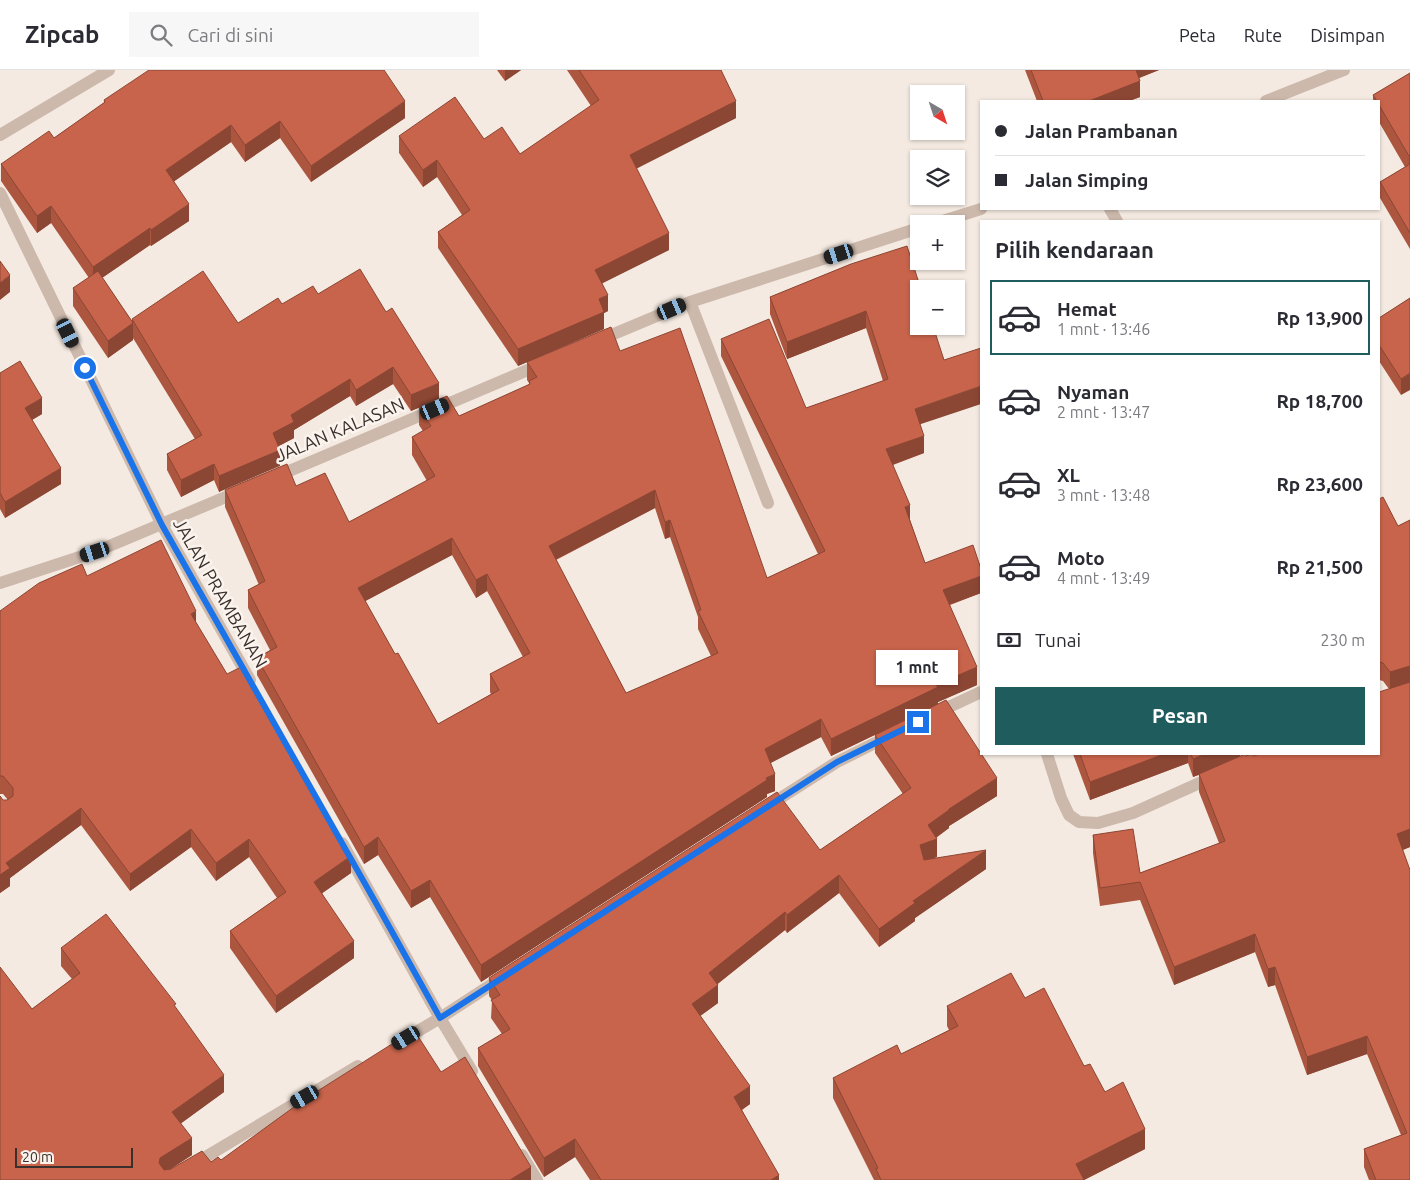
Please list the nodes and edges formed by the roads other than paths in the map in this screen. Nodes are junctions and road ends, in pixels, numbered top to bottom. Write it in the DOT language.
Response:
graph roads {
  1 [pos="110,70"];
  2 [pos="1344,70"];
  3 [pos="1269,100"];
  4 [pos="0,135"];
  5 [pos="0,193"];
  6 [pos="977,210"];
  7 [pos="961,215"];
  8 [pos="910,231"];
  9 [pos="690,302"];
  10 [pos="590,344"];
  11 [pos="553,359"];
  12 [pos="768,503"];
  13 [pos="162,525"];
  14 [pos="0,583"];
  15 [pos="254,688"];
  16 [pos="980,692"];
  17 [pos="925,718"];
  18 [pos="898,732"];
  19 [pos="1048,755"];
  20 [pos="1223,773"];
  21 [pos="754,815"];
  22 [pos="337,834"];
  23 [pos="514,970"];
  24 [pos="440,1018"];
  25 [pos="389,1048"];
  26 [pos="372,1058"];
  27 [pos="476,1078"];
  28 [pos="516,1146"];
  29 [pos="167,1180"];
  30 [pos="537,1180"];
  1 -- 4 [label="street"];
  2 -- 3 [label="street"];
  5 -- 13 [label="street, JALAN PRAMBANAN"];
  6 -- 7 [label="street"];
  8 -- 9 [label="street"];
  9 -- 10 [label="street"];
  9 -- 12 [label="street"];
  11 -- 13 [label="street, JALAN KALASAN"];
  13 -- 14 [label="street, JALAN KALASAN"];
  13 -- 15 [label="street, JALAN PRAMBANAN"];
  16 -- 17 [label="street"];
  18 -- 21 [label="street"];
  19 -- 20 [label="street"];
  22 -- 24 [label="street"];
  23 -- 24 [label="street"];
  24 -- 25 [label="street"];
  24 -- 27 [label="street"];
  26 -- 29 [label="street"];
  28 -- 30 [label="street"];
}
